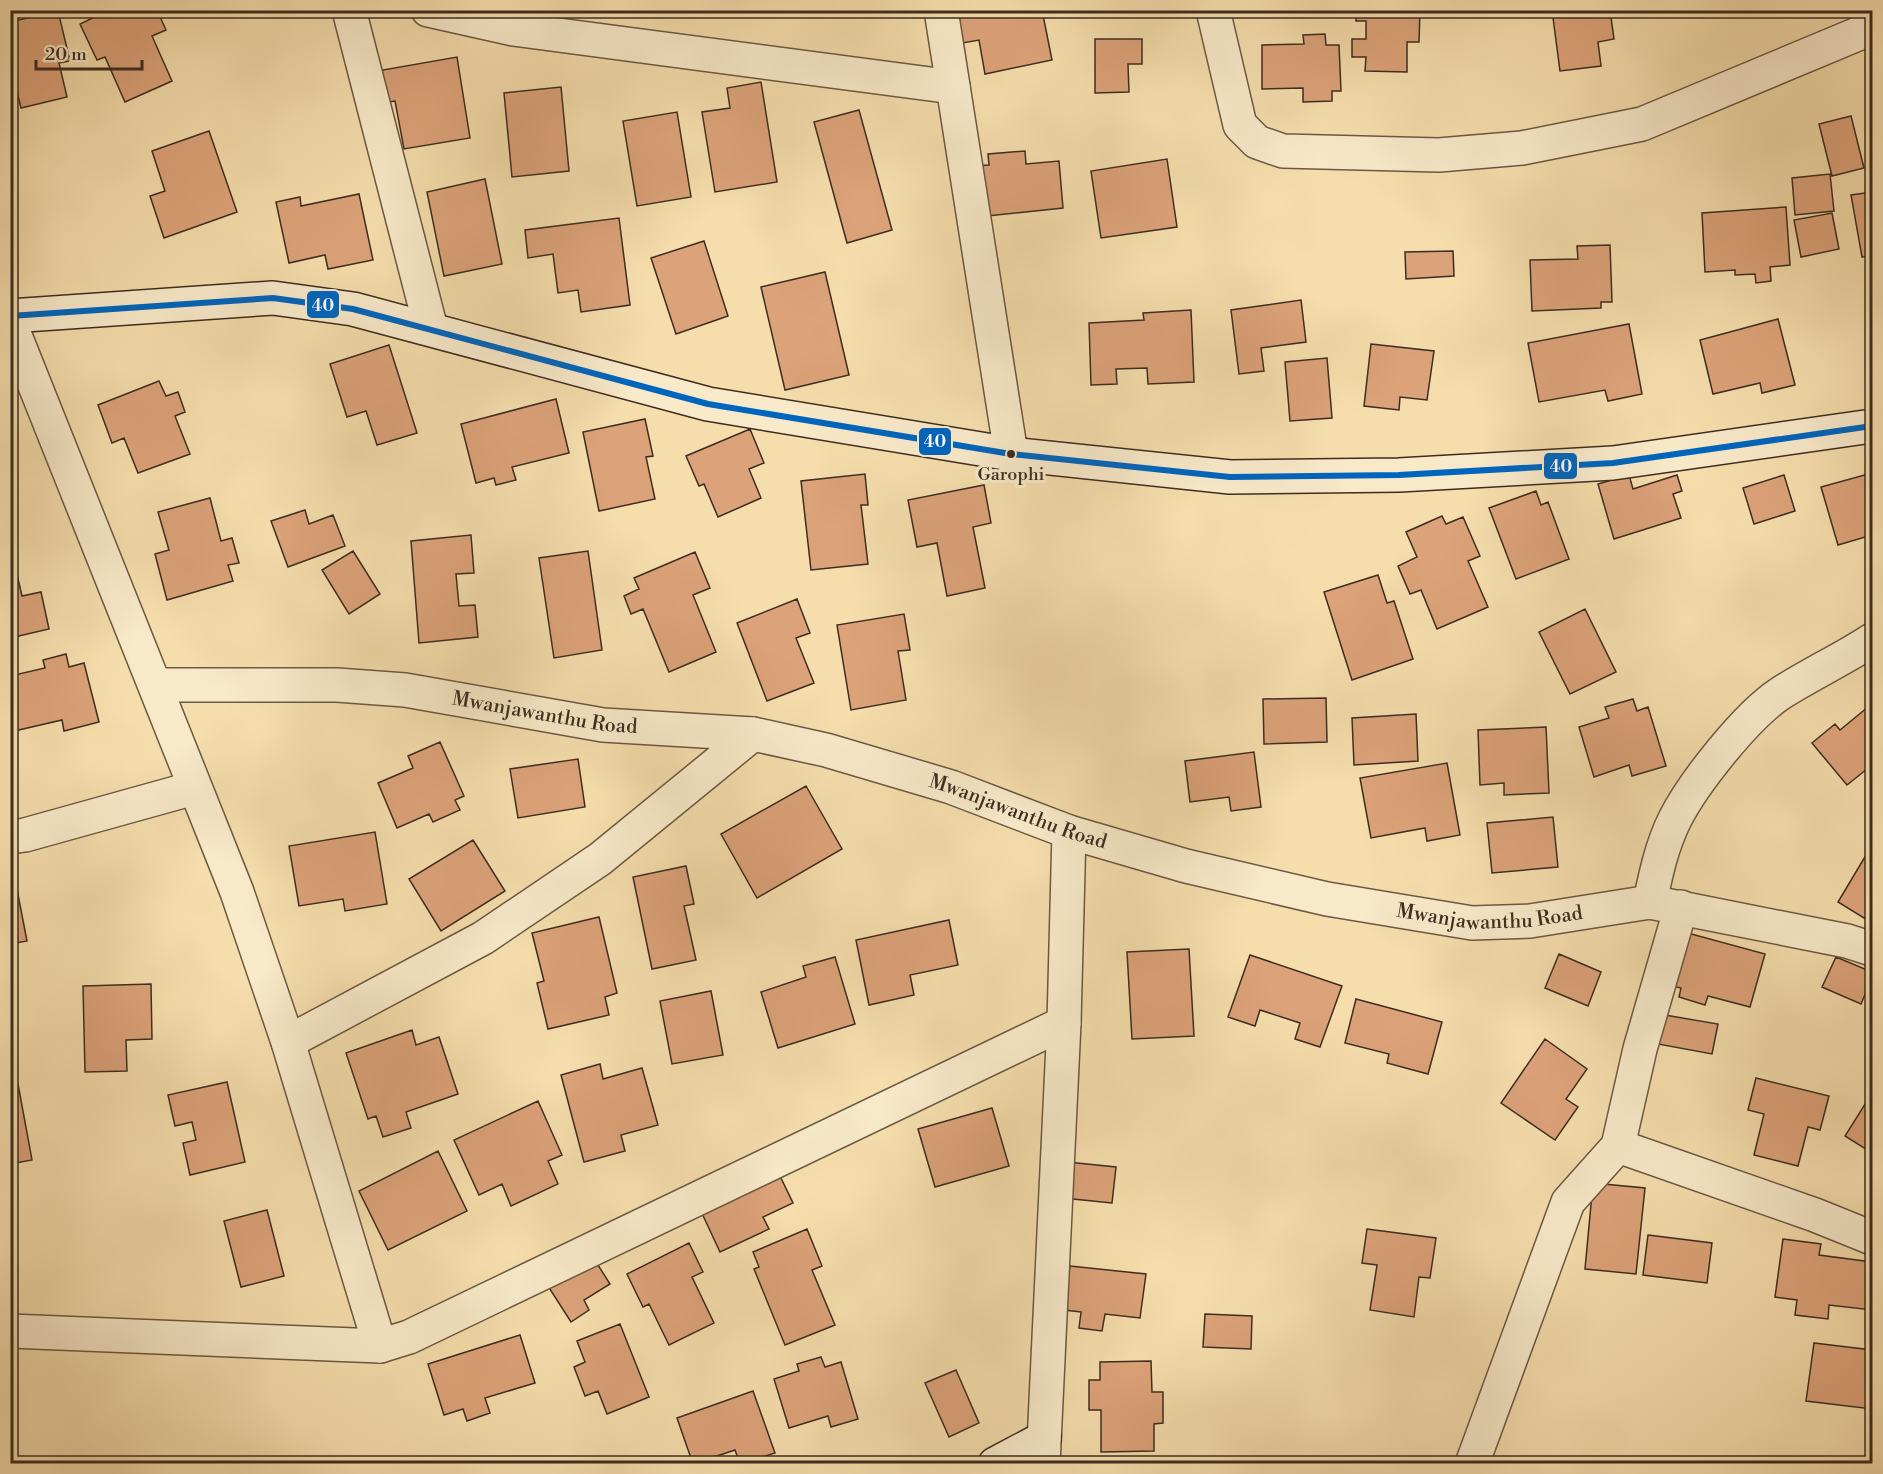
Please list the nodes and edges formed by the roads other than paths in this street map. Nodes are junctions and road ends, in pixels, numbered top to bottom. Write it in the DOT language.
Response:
graph roads {
  1 [pos="349,10"];
  2 [pos="428,10"];
  3 [pos="941,10"];
  4 [pos="1214,10"];
  5 [pos="1872,28"];
  6 [pos="953,87"];
  7 [pos="10,316"];
  8 [pos="10,323"];
  9 [pos="430,328"];
  10 [pos="1872,426"];
  11 [pos="1011,454"];
  12 [pos="1872,640"];
  13 [pos="155,685"];
  14 [pos="753,734"];
  15 [pos="194,788"];
  16 [pos="1069,832"];
  17 [pos="10,837"];
  18 [pos="1665,904"];
  19 [pos="1872,949"];
  20 [pos="1064,1023"];
  21 [pos="288,1042"];
  22 [pos="1618,1146"];
  23 [pos="1872,1238"];
  24 [pos="10,1331"];
  25 [pos="380,1346"];
  26 [pos="1044,1451"];
  27 [pos="995,1464"];
  28 [pos="1472,1464"];
  1 -- 9 [label="street"];
  2 -- 6 [label="street"];
  3 -- 6 [label="street"];
  4 -- 5 [label="street"];
  6 -- 11 [label="street"];
  7 -- 9 [label="street"];
  8 -- 13 [label="street"];
  9 -- 11 [label="street"];
  10 -- 11 [label="street"];
  12 -- 18 [label="street"];
  13 -- 14 [label="street, Mwanjawanthu Road"];
  13 -- 15 [label="street"];
  14 -- 16 [label="street, Mwanjawanthu Road"];
  14 -- 21 [label="street"];
  15 -- 17 [label="street"];
  15 -- 21 [label="street"];
  16 -- 18 [label="street, Mwanjawanthu Road"];
  16 -- 20 [label="street"];
  18 -- 19 [label="street, Mwanjawanthu Road"];
  18 -- 22 [label="street"];
  20 -- 25 [label="street"];
  20 -- 26 [label="street"];
  21 -- 25 [label="street"];
  22 -- 23 [label="street"];
  22 -- 28 [label="street"];
  24 -- 25 [label="street"];
  26 -- 27 [label="street"];
}
